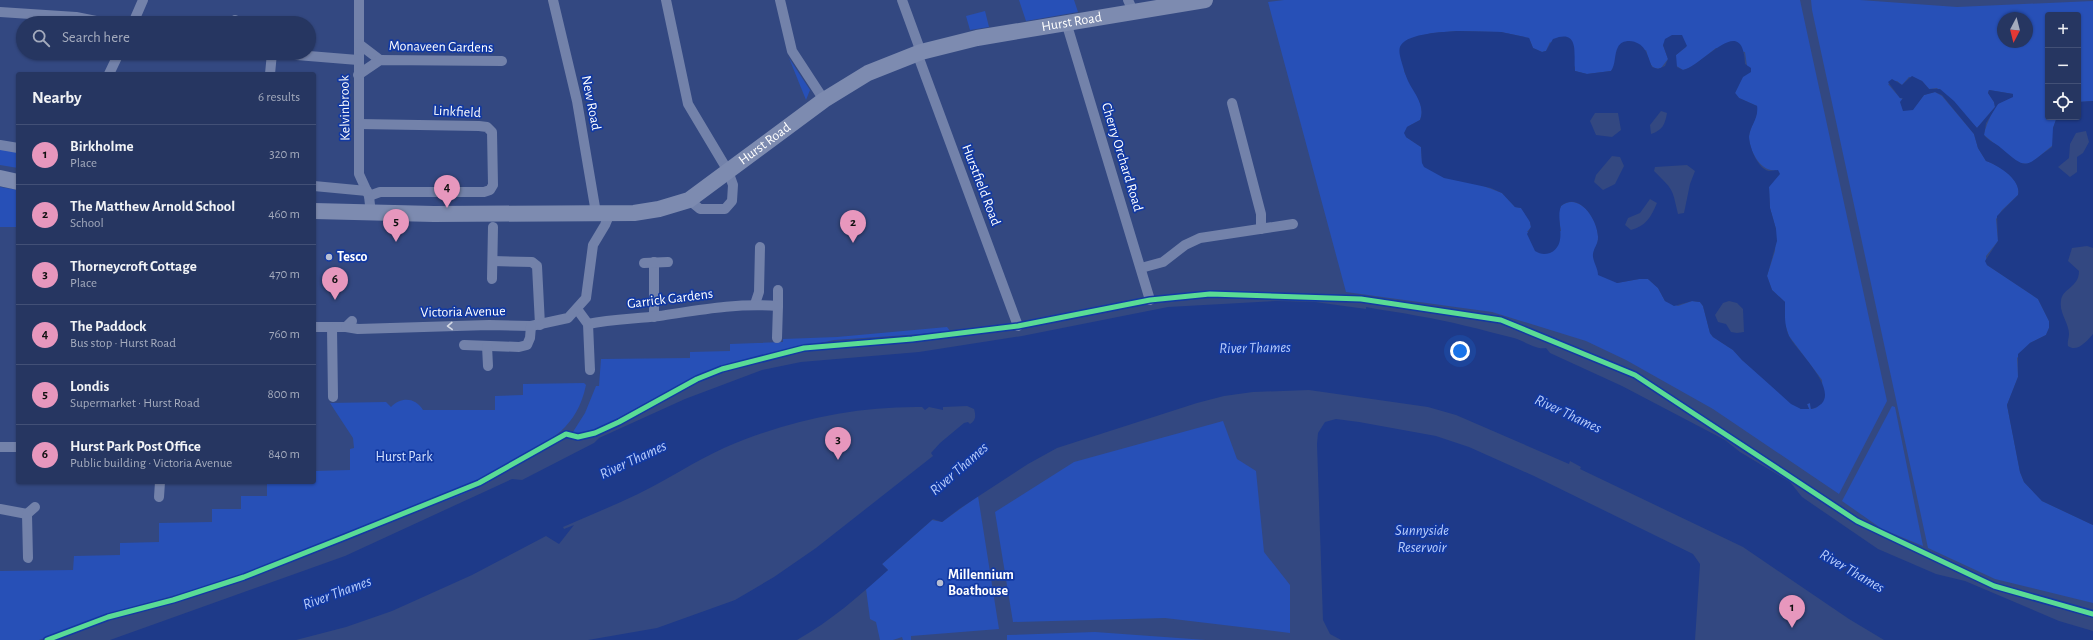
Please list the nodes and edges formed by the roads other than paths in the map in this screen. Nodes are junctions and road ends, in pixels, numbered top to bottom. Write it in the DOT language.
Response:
graph roads {
  1 [pos="143,0"];
  2 [pos="359,0"];
  3 [pos="553,0"];
  4 [pos="666,0"];
  5 [pos="780,0"];
  6 [pos="902,0"];
  7 [pos="1205,0"];
  8 [pos="1130,5"];
  9 [pos="0,12"];
  10 [pos="69,16"];
  11 [pos="135,16"];
  12 [pos="1066,22"];
  13 [pos="359,44"];
  14 [pos="919,52"];
  15 [pos="316,57"];
  16 [pos="116,60"];
  17 [pos="271,60"];
  18 [pos="358,60"];
  19 [pos="380,60"];
  20 [pos="502,61"];
  21 [pos="110,72"];
  22 [pos="270,72"];
  23 [pos="358,75"];
  24 [pos="824,100"];
  25 [pos="1232,103"];
  26 [pos="360,124"];
  27 [pos="0,145"];
  28 [pos="16,148"];
  29 [pos="728,172"];
  30 [pos="0,178"];
  31 [pos="16,182"];
  32 [pos="316,186"];
  33 [pos="368,193"];
  34 [pos="689,200"];
  35 [pos="316,211"];
  36 [pos="603,213"];
  37 [pos="371,214"];
  38 [pos="1293,224"];
  39 [pos="493,227"];
  40 [pos="1261,229"];
  41 [pos="760,247"];
  42 [pos="494,261"];
  43 [pos="668,262"];
  44 [pos="1141,268"];
  45 [pos="492,280"];
  46 [pos="778,290"];
  47 [pos="1150,300"];
  48 [pos="755,304"];
  49 [pos="778,306"];
  50 [pos="577,309"];
  51 [pos="654,317"];
  52 [pos="588,324"];
  53 [pos="536,325"];
  54 [pos="1018,326"];
  55 [pos="316,327"];
  56 [pos="332,328"];
  57 [pos="777,338"];
  58 [pos="464,345"];
  59 [pos="487,346"];
  60 [pos="488,366"];
  61 [pos="590,370"];
  62 [pos="333,397"];
  63 [pos="0,447"];
  64 [pos="16,447"];
  65 [pos="160,484"];
  66 [pos="159,497"];
  67 [pos="36,507"];
  68 [pos="0,508"];
  69 [pos="27,514"];
  70 [pos="28,558"];
  1 -- 11 [label="street"];
  2 -- 13 [label="street, Kelvinbrook"];
  3 -- 36 [label="street, New Road"];
  4 -- 29 [label="street"];
  5 -- 24 [label="street"];
  6 -- 14 [label="street, Hurstfield Road"];
  7 -- 8 [label="main road, Hurst Road"];
  8 -- 12 [label="main road, Hurst Road"];
  9 -- 10 [label="street"];
  12 -- 14 [label="main road, Hurst Road"];
  12 -- 44 [label="street, Cherry Orchard Road"];
  13 -- 18 [label="street, Kelvinbrook"];
  13 -- 19 [label="street, Monaveen Gardens"];
  14 -- 24 [label="main road, Hurst Road"];
  14 -- 54 [label="street, Hurstfield Road"];
  15 -- 18 [label="street"];
  16 -- 21 [label="street"];
  17 -- 22 [label="street"];
  18 -- 23 [label="street, Kelvinbrook"];
  19 -- 20 [label="street, Monaveen Gardens"];
  19 -- 23 [label="street, Monaveen Gardens"];
  23 -- 26 [label="street, Kelvinbrook"];
  24 -- 29 [label="main road, Hurst Road"];
  25 -- 40 [label="street"];
  26 -- 33 [label="street, Kelvinbrook"];
  26 -- 33 [label="street, Linkfield"];
  27 -- 28 [label="street"];
  29 -- 34 [label="main road, Hurst Road"];
  29 -- 34 [label="street"];
  30 -- 31 [label="main road"];
  32 -- 33 [label="street"];
  33 -- 37 [label="street, Kelvinbrook"];
  34 -- 36 [label="main road, Hurst Road"];
  35 -- 37 [label="main road, Hurst Road"];
  36 -- 37 [label="main road, Hurst Road"];
  36 -- 50 [label="street"];
  38 -- 40 [label="street"];
  39 -- 42 [label="street"];
  40 -- 44 [label="street"];
  41 -- 48 [label="street"];
  42 -- 45 [label="street"];
  42 -- 53 [label="street"];
  43 -- 51 [label="street"];
  44 -- 47 [label="street, Cherry Orchard Road"];
  46 -- 49 [label="street"];
  48 -- 49 [label="street, Garrick Gardens"];
  48 -- 51 [label="street, Garrick Gardens"];
  49 -- 57 [label="street"];
  50 -- 52 [label="street"];
  50 -- 53 [label="street, Victoria Avenue"];
  51 -- 52 [label="street, Garrick Gardens"];
  52 -- 61 [label="street"];
  53 -- 56 [label="street, Victoria Avenue, one-way"];
  53 -- 59 [label="street"];
  55 -- 56 [label="street, Victoria Avenue"];
  56 -- 62 [label="street"];
  58 -- 59 [label="street"];
  59 -- 60 [label="street"];
  63 -- 64 [label="street"];
  65 -- 66 [label="street"];
  67 -- 69 [label="street"];
  68 -- 69 [label="street"];
  69 -- 70 [label="street"];
}
